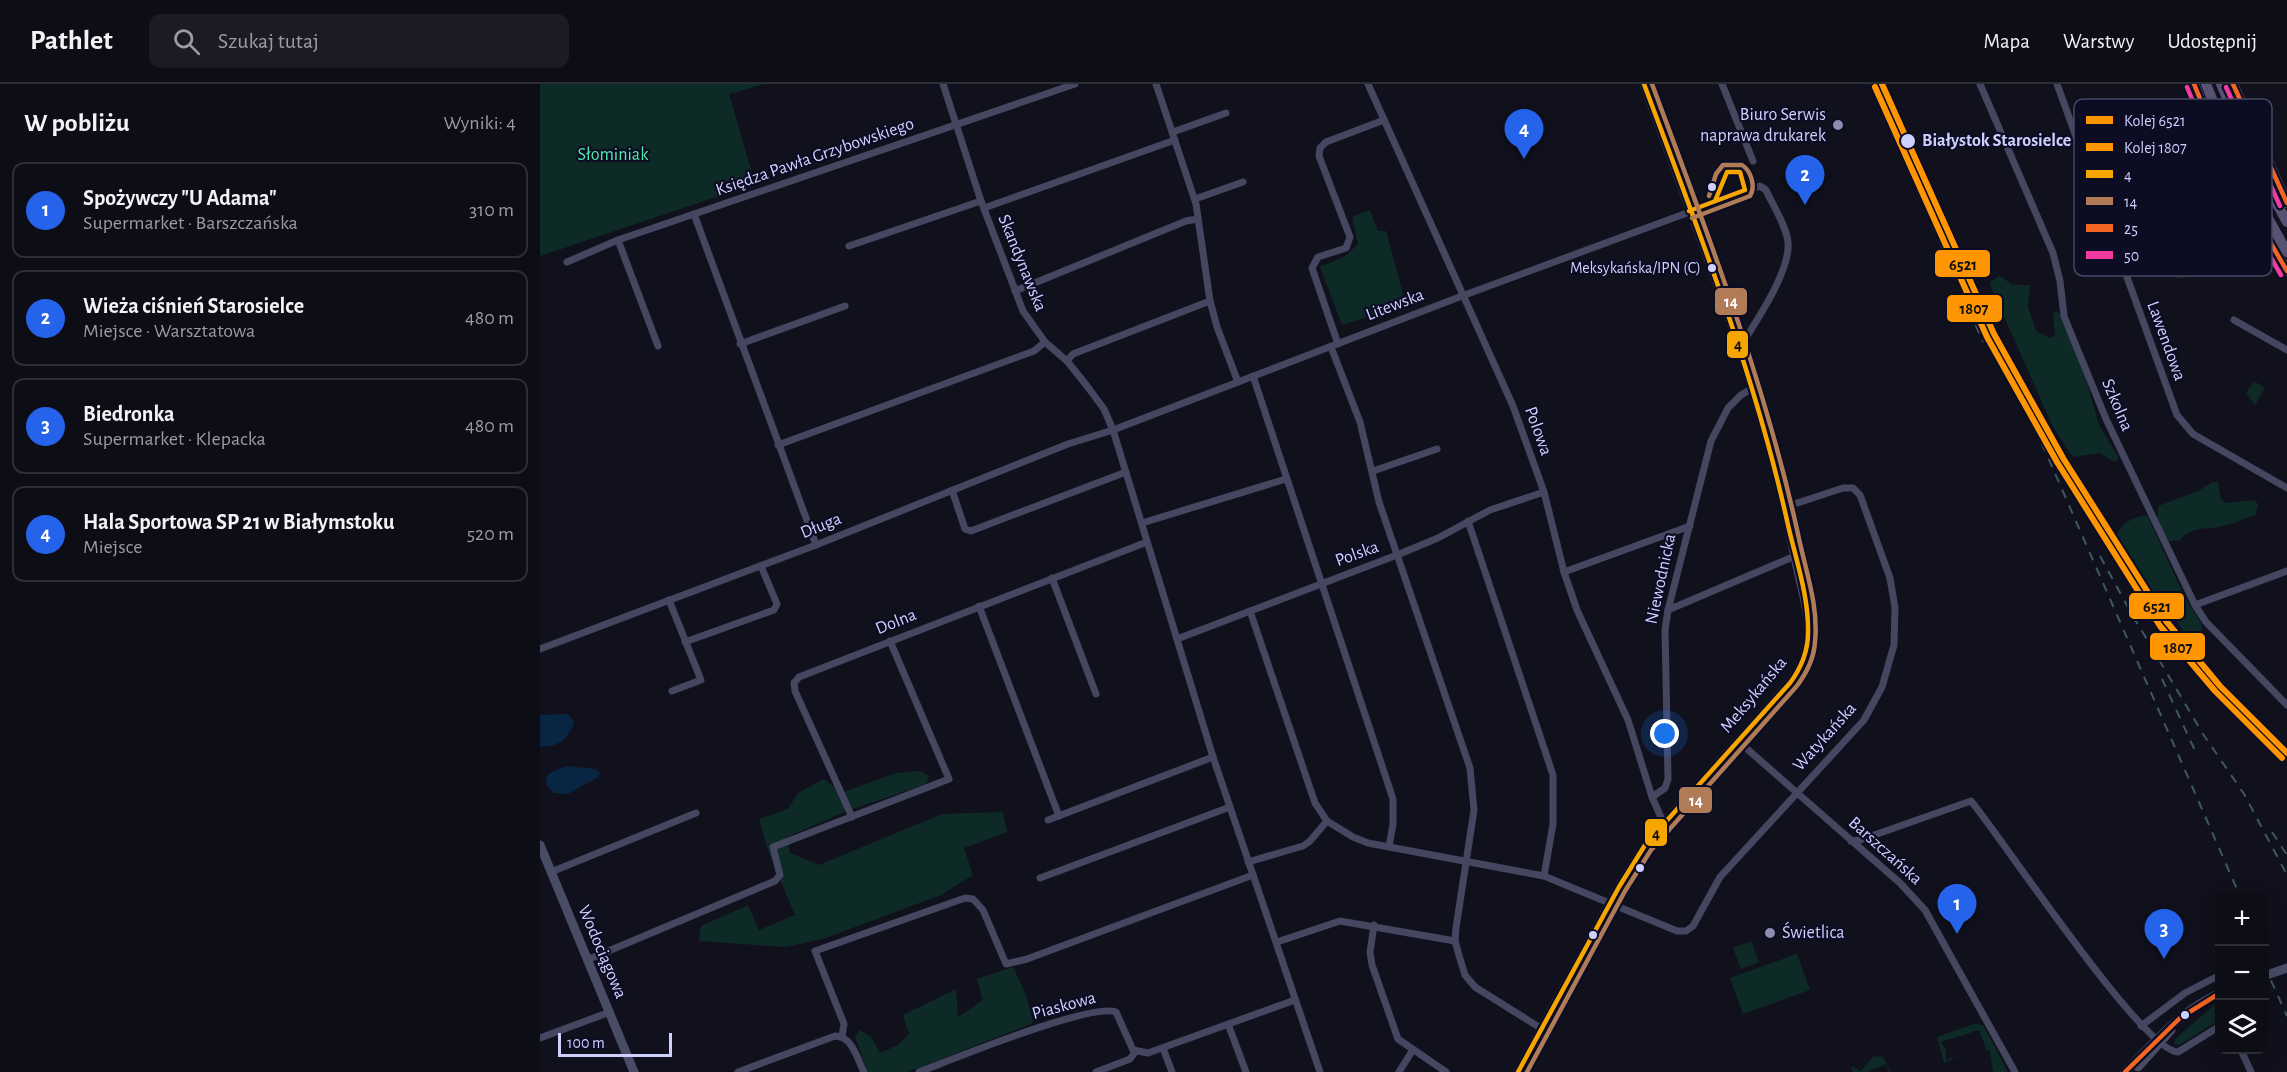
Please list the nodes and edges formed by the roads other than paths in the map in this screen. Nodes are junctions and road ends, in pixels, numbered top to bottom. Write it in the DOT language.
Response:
graph roads {
  1 [pos="943,84"];
  2 [pos="1075,84"];
  3 [pos="1156,84"];
  4 [pos="1368,84"];
  5 [pos="1644,84"];
  6 [pos="1722,84"];
  7 [pos="1980,84"];
  8 [pos="2057,84"];
  9 [pos="2194,84"];
  10 [pos="2206,84"];
  11 [pos="2221,84"];
  12 [pos="2234,84"];
  13 [pos="2200,99"];
  14 [pos="2212,99"];
  15 [pos="2227,99"];
  16 [pos="2241,99"];
  17 [pos="1226,113"];
  18 [pos="1384,120"];
  19 [pos="955,124"];
  20 [pos="2074,130"];
  21 [pos="1174,136"];
  22 [pos="1753,161"];
  23 [pos="2272,169"];
  24 [pos="1243,182"];
  25 [pos="2272,195"];
  26 [pos="1195,199"];
  27 [pos="981,201"];
  28 [pos="2287,203"];
  29 [pos="984,208"];
  30 [pos="1689,211"];
  31 [pos="694,214"];
  32 [pos="1198,219"];
  33 [pos="2287,222"];
  34 [pos="2272,225"];
  35 [pos="618,240"];
  36 [pos="2272,245"];
  37 [pos="849,246"];
  38 [pos="2287,252"];
  39 [pos="567,262"];
  40 [pos="2287,271"];
  41 [pos="2128,276"];
  42 [pos="1015,291"];
  43 [pos="1462,296"];
  44 [pos="1210,301"];
  45 [pos="845,306"];
  46 [pos="2234,320"];
  47 [pos="1044,342"];
  48 [pos="740,344"];
  49 [pos="1334,345"];
  50 [pos="658,346"];
  51 [pos="1740,347"];
  52 [pos="2287,350"];
  53 [pos="1067,361"];
  54 [pos="1253,376"];
  55 [pos="1238,382"];
  56 [pos="1754,388"];
  57 [pos="1113,430"];
  58 [pos="778,446"];
  59 [pos="1437,449"];
  60 [pos="1373,471"];
  61 [pos="1126,472"];
  62 [pos="1286,479"];
  63 [pos="2287,488"];
  64 [pos="951,490"];
  65 [pos="1544,492"];
  66 [pos="1785,507"];
  67 [pos="1468,521"];
  68 [pos="1142,523"];
  69 [pos="1690,526"];
  70 [pos="1148,542"];
  71 [pos="816,545"];
  72 [pos="1397,555"];
  73 [pos="1795,556"];
  74 [pos="761,566"];
  75 [pos="2287,571"];
  76 [pos="1564,572"];
  77 [pos="1052,578"];
  78 [pos="1320,583"];
  79 [pos="669,600"];
  80 [pos="2195,605"];
  81 [pos="979,606"];
  82 [pos="1668,610"];
  83 [pos="1250,611"];
  84 [pos="1178,639"];
  85 [pos="890,641"];
  86 [pos="685,642"];
  87 [pos="540,649"];
  88 [pos="672,691"];
  89 [pos="1096,694"];
  90 [pos="2287,705"];
  91 [pos="1738,741"];
  92 [pos="1213,757"];
  93 [pos="1796,792"];
  94 [pos="1652,797"];
  95 [pos="1230,807"];
  96 [pos="696,813"];
  97 [pos="852,816"];
  98 [pos="1059,816"];
  99 [pos="1048,820"];
  100 [pos="1327,821"];
  101 [pos="1663,822"];
  102 [pos="1851,841"];
  103 [pos="540,845"];
  104 [pos="1389,847"];
  105 [pos="1466,861"];
  106 [pos="1248,862"];
  107 [pos="550,872"];
  108 [pos="1253,875"];
  109 [pos="1544,876"];
  110 [pos="1040,878"];
  111 [pos="1611,903"];
  112 [pos="1374,926"];
  113 [pos="1455,941"];
  114 [pos="1276,942"];
  115 [pos="587,960"];
  116 [pos="2287,968"];
  117 [pos="2269,975"];
  118 [pos="2215,978"];
  119 [pos="2215,996"];
  120 [pos="1296,1000"];
  121 [pos="610,1012"];
  122 [pos="1227,1024"];
  123 [pos="2141,1026"];
  124 [pos="1542,1029"];
  125 [pos="2215,1029"];
  126 [pos="842,1036"];
  127 [pos="540,1038"];
  128 [pos="2159,1041"];
  129 [pos="1163,1048"];
  130 [pos="1412,1050"];
  131 [pos="1136,1051"];
  132 [pos="2243,1054"];
  133 [pos="634,1072"];
  134 [pos="738,1072"];
  135 [pos="864,1072"];
  136 [pos="919,1072"];
  137 [pos="1096,1072"];
  138 [pos="1172,1072"];
  139 [pos="1246,1072"];
  140 [pos="1320,1072"];
  141 [pos="1399,1072"];
  142 [pos="1446,1072"];
  143 [pos="1518,1072"];
  144 [pos="2015,1072"];
  145 [pos="2126,1072"];
  146 [pos="2132,1072"];
  147 [pos="2251,1072"];
  1 -- 19 [label="street, Skandynawska"];
  2 -- 19 [label="street, Księdza Pawła Grzybowskiego"];
  3 -- 21 [label="street"];
  4 -- 18 [label="street, Polowa"];
  5 -- 30 [label="street, Meksykańska"];
  6 -- 22 [label="street"];
  7 -- 80 [label="street, Szkolna"];
  8 -- 20 [label="street, Lawendowa"];
  9 -- 13 [label="main road"];
  10 -- 14 [label="main road"];
  11 -- 15 [label="main road"];
  12 -- 16 [label="main road"];
  17 -- 21 [label="street"];
  18 -- 43 [label="street, Polowa"];
  18 -- 49 [label="street"];
  19 -- 27 [label="street, Skandynawska"];
  19 -- 31 [label="street, Księdza Pawła Grzybowskiego"];
  21 -- 26 [label="street"];
  21 -- 29 [label="street"];
  23 -- 28 [label="main road"];
  24 -- 26 [label="street"];
  25 -- 33 [label="main road"];
  26 -- 32 [label="street"];
  27 -- 29 [label="street, Skandynawska"];
  27 -- 37 [label="street"];
  29 -- 42 [label="street, Skandynawska"];
  30 -- 43 [label="street, Litewska"];
  30 -- 51 [label="street, Meksykańska"];
  30 -- 51 [label="street, Litewska"];
  31 -- 35 [label="street, Księdza Pawła Grzybowskiego"];
  31 -- 48 [label="street"];
  32 -- 42 [label="street"];
  32 -- 44 [label="street"];
  34 -- 38 [label="main road"];
  35 -- 39 [label="street, Księdza Pawła Grzybowskiego"];
  35 -- 50 [label="street"];
  36 -- 40 [label="main road"];
  41 -- 63 [label="street, Lawendowa"];
  42 -- 47 [label="street, Skandynawska"];
  43 -- 49 [label="street, Litewska"];
  43 -- 65 [label="street, Polowa"];
  44 -- 53 [label="street"];
  44 -- 55 [label="street"];
  45 -- 48 [label="street"];
  46 -- 52 [label="street"];
  47 -- 53 [label="street, Skandynawska"];
  47 -- 58 [label="street"];
  48 -- 58 [label="street"];
  49 -- 54 [label="street, Litewska"];
  49 -- 60 [label="street"];
  51 -- 56 [label="street, Meksykańska"];
  53 -- 57 [label="street, Skandynawska"];
  54 -- 55 [label="street, Litewska"];
  54 -- 62 [label="street"];
  55 -- 57 [label="street, Litewska"];
  56 -- 66 [label="street, Meksykańska"];
  56 -- 69 [label="street, Niewodnicka"];
  57 -- 61 [label="street, Skandynawska"];
  57 -- 64 [label="street, Długa"];
  58 -- 71 [label="street"];
  59 -- 60 [label="street"];
  60 -- 72 [label="street"];
  61 -- 64 [label="street"];
  61 -- 68 [label="street, Skandynawska"];
  62 -- 68 [label="street"];
  62 -- 78 [label="street"];
  64 -- 71 [label="street, Długa"];
  65 -- 67 [label="street, Polska"];
  65 -- 76 [label="street, Polowa"];
  66 -- 73 [label="street, Meksykańska"];
  66 -- 93 [label="street, Watykańska"];
  67 -- 72 [label="street, Polska"];
  67 -- 109 [label="street"];
  68 -- 70 [label="street, Skandynawska"];
  69 -- 76 [label="street"];
  69 -- 82 [label="street, Niewodnicka"];
  70 -- 77 [label="street, Dolna"];
  70 -- 84 [label="street, Skandynawska"];
  71 -- 74 [label="street, Długa"];
  72 -- 78 [label="street, Polska"];
  72 -- 105 [label="street"];
  73 -- 82 [label="street"];
  73 -- 91 [label="street, Meksykańska"];
  74 -- 79 [label="street, Długa"];
  74 -- 86 [label="street"];
  75 -- 80 [label="street"];
  76 -- 94 [label="street, Polowa"];
  77 -- 81 [label="street, Dolna"];
  77 -- 89 [label="street"];
  78 -- 83 [label="street, Polska"];
  78 -- 104 [label="street"];
  79 -- 86 [label="street"];
  79 -- 87 [label="street, Długa"];
  80 -- 90 [label="street, Szkolna"];
  81 -- 85 [label="street, Dolna"];
  81 -- 98 [label="street"];
  82 -- 94 [label="street, Niewodnicka"];
  83 -- 84 [label="street, Polska"];
  83 -- 100 [label="street"];
  84 -- 92 [label="street, Skandynawska"];
  85 -- 97 [label="street, Dolna"];
  85 -- 97 [label="street"];
  86 -- 88 [label="street"];
  91 -- 93 [label="street, Barszczańska"];
  91 -- 101 [label="street, Meksykańska"];
  92 -- 95 [label="street, Skandynawska"];
  92 -- 98 [label="street"];
  93 -- 102 [label="street, Barszczańska"];
  93 -- 111 [label="street, Watykańska"];
  94 -- 101 [label="street"];
  95 -- 106 [label="street, Skandynawska"];
  95 -- 110 [label="street"];
  96 -- 107 [label="street"];
  97 -- 115 [label="street"];
  98 -- 99 [label="street"];
  100 -- 104 [label="street"];
  100 -- 106 [label="street"];
  101 -- 111 [label="street"];
  102 -- 123 [label="street"];
  102 -- 144 [label="street, Barszczańska"];
  103 -- 107 [label="street, Wodociągowa"];
  104 -- 105 [label="street"];
  105 -- 109 [label="street"];
  105 -- 113 [label="street"];
  106 -- 108 [label="street, Skandynawska"];
  107 -- 115 [label="street, Wodociągowa"];
  108 -- 114 [label="street, Skandynawska"];
  108 -- 126 [label="street"];
  109 -- 111 [label="street"];
  111 -- 124 [label="street"];
  112 -- 113 [label="street"];
  112 -- 114 [label="street"];
  112 -- 130 [label="street"];
  113 -- 124 [label="street"];
  114 -- 120 [label="street, Skandynawska"];
  115 -- 121 [label="street, Wodociągowa"];
  116 -- 117 [label="street"];
  118 -- 123 [label="street"];
  119 -- 128 [label="street"];
  120 -- 122 [label="street"];
  120 -- 140 [label="street, Skandynawska"];
  121 -- 127 [label="street"];
  121 -- 133 [label="street, Wodociągowa"];
  122 -- 129 [label="street"];
  122 -- 139 [label="street"];
  123 -- 128 [label="street"];
  124 -- 143 [label="street"];
  125 -- 128 [label="street"];
  126 -- 134 [label="street"];
  126 -- 135 [label="street"];
  128 -- 145 [label="street"];
  128 -- 146 [label="street"];
  129 -- 131 [label="street"];
  129 -- 138 [label="street"];
  130 -- 141 [label="street"];
  130 -- 142 [label="street"];
  131 -- 136 [label="street, Piaskowa"];
  131 -- 137 [label="street"];
  132 -- 147 [label="street"];
}
